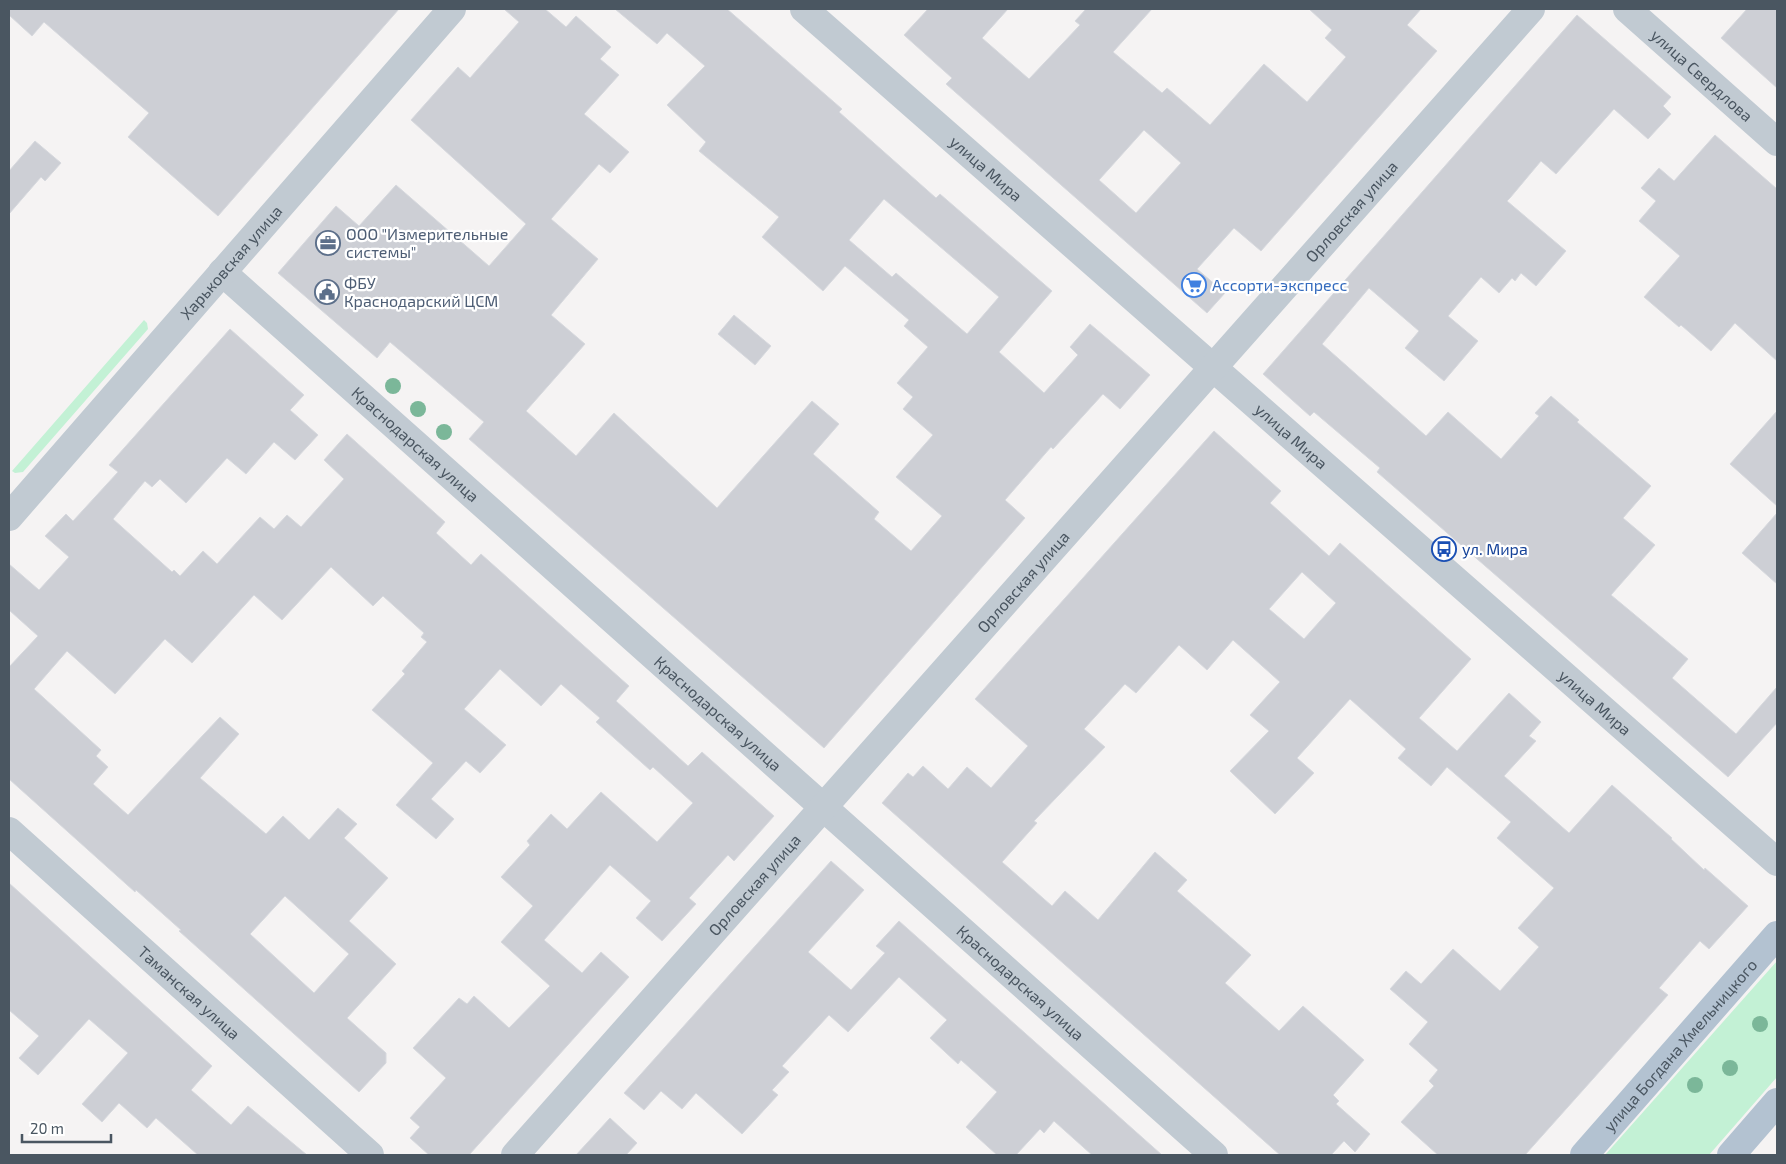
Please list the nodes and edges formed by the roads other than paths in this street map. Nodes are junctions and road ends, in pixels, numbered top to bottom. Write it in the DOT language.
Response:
graph roads {
  1 [pos="452,9"];
  2 [pos="804,9"];
  3 [pos="1531,9"];
  4 [pos="1626,9"];
  5 [pos="1777,142"];
  6 [pos="222,272"];
  7 [pos="1213,367"];
  8 [pos="9,517"];
  9 [pos="824,807"];
  10 [pos="9,831"];
  11 [pos="1777,862"];
  12 [pos="1777,935"];
  13 [pos="1777,1102"];
  14 [pos="370,1155"];
  15 [pos="515,1155"];
  16 [pos="1214,1155"];
  17 [pos="1584,1155"];
  18 [pos="1731,1155"];
  1 -- 6 [label="street, Харьковская улица"];
  2 -- 7 [label="street, улица Мира"];
  3 -- 7 [label="street, Орловская улица"];
  4 -- 5 [label="street, улица Свердлова"];
  6 -- 8 [label="street, Харьковская улица"];
  6 -- 9 [label="street, Краснодарская улица"];
  7 -- 9 [label="street, Орловская улица"];
  7 -- 11 [label="street, улица Мира"];
  9 -- 15 [label="street, Орловская улица"];
  9 -- 16 [label="street, Краснодарская улица"];
  10 -- 14 [label="street, Таманская улица"];
  12 -- 17 [label="main road, улица Богдана Хмельницкого"];
  13 -- 18 [label="main road"];
}
